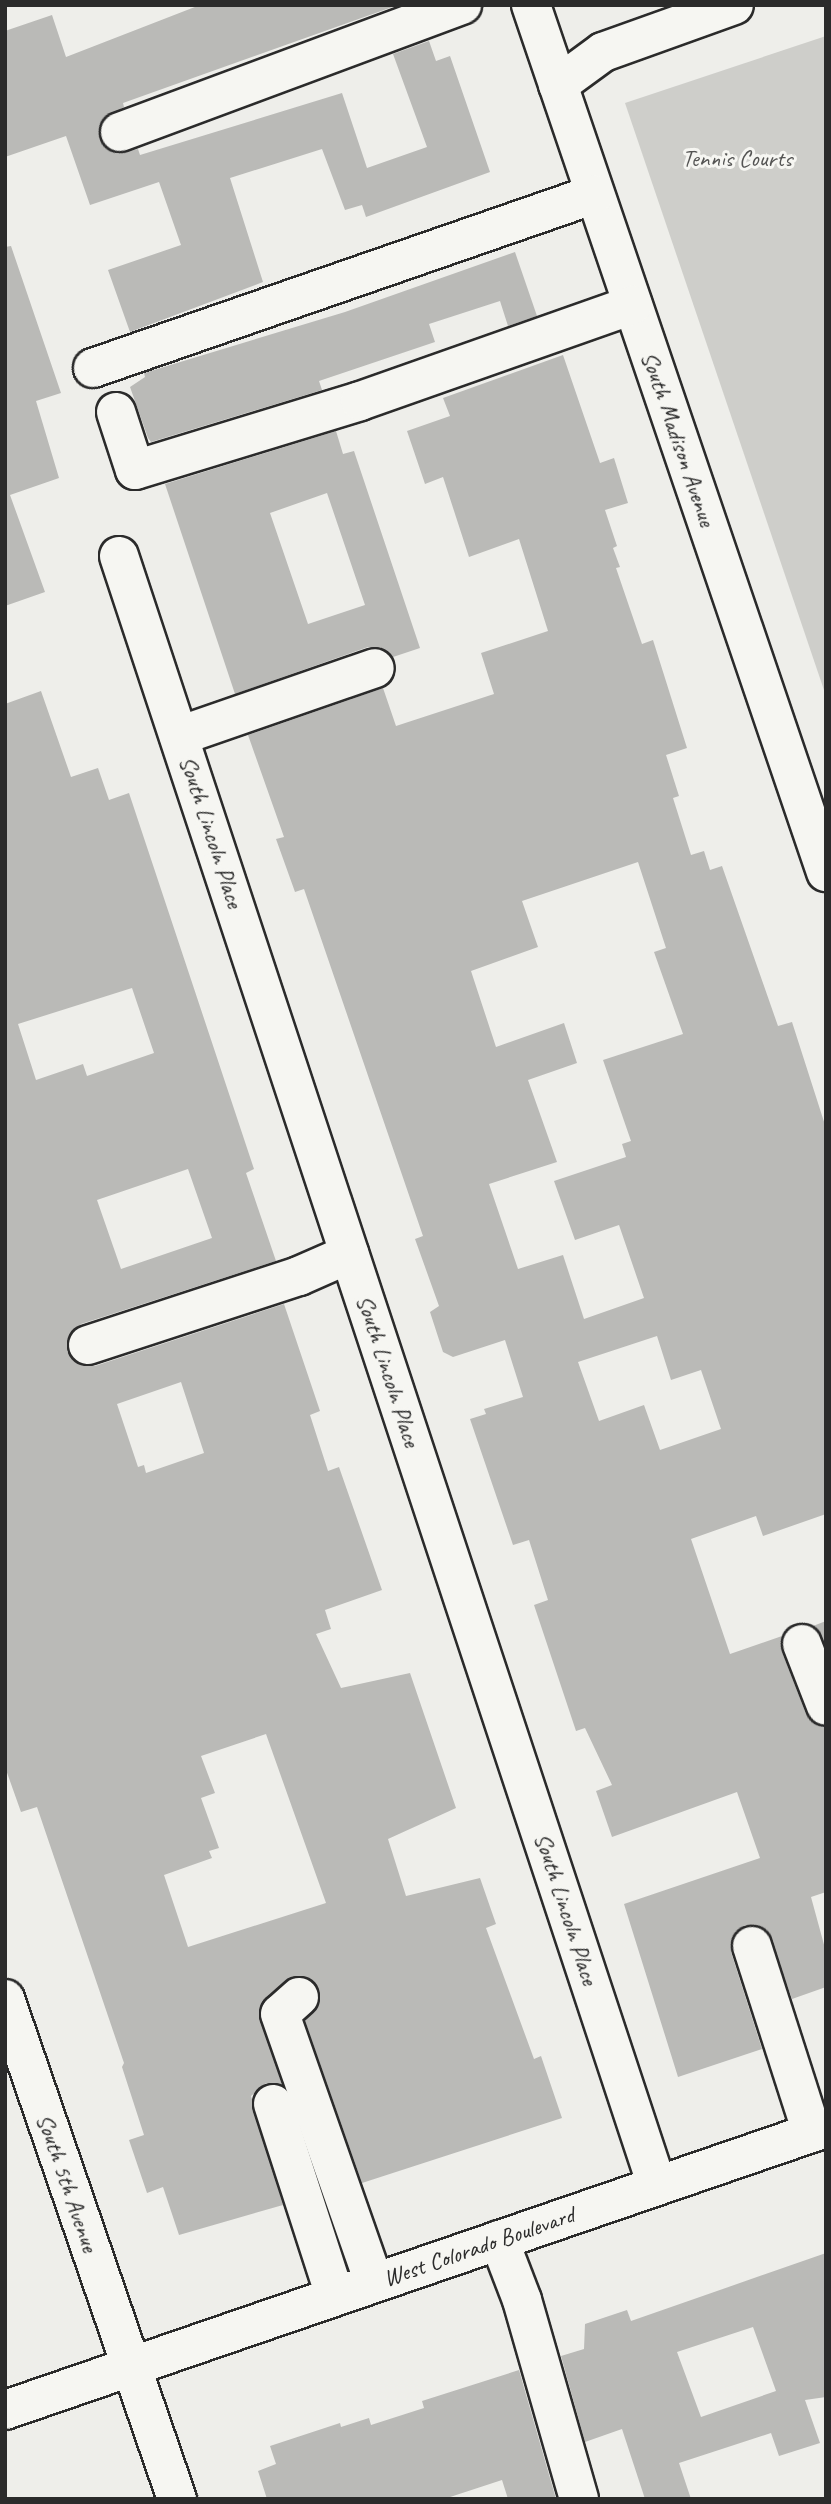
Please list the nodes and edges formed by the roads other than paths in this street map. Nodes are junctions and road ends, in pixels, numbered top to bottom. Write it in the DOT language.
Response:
graph roads {
  1 [pos="462,5"];
  2 [pos="531,5"];
  3 [pos="734,5"];
  4 [pos="558,85"];
  5 [pos="120,132"];
  6 [pos="595,194"];
  7 [pos="633,305"];
  8 [pos="93,368"];
  9 [pos="116,412"];
  10 [pos="119,556"];
  11 [pos="374,668"];
  12 [pos="179,736"];
  13 [pos="826,872"];
  14 [pos="349,1254"];
  15 [pos="88,1345"];
  16 [pos="802,1644"];
  17 [pos="826,1706"];
  18 [pos="752,1946"];
  19 [pos="299,1997"];
  20 [pos="5,1999"];
  21 [pos="273,2104"];
  22 [pos="819,2130"];
  23 [pos="657,2186"];
  24 [pos="499,2240"];
  25 [pos="374,2282"];
  26 [pos="335,2296"];
  27 [pos="131,2365"];
  28 [pos="5,2410"];
  29 [pos="177,2499"];
  30 [pos="579,2499"];
  1 -- 5 [label="street"];
  2 -- 4 [label="street, South Madison Avenue"];
  3 -- 4 [label="street"];
  4 -- 6 [label="street, South Madison Avenue"];
  6 -- 7 [label="street, South Madison Avenue"];
  6 -- 8 [label="street"];
  7 -- 9 [label="street"];
  7 -- 13 [label="street, South Madison Avenue"];
  10 -- 12 [label="street, South Lincoln Place"];
  11 -- 12 [label="street"];
  12 -- 14 [label="street, South Lincoln Place"];
  14 -- 15 [label="street"];
  14 -- 23 [label="street, South Lincoln Place"];
  16 -- 17 [label="street"];
  18 -- 22 [label="street"];
  19 -- 25 [label="street"];
  20 -- 27 [label="street, South 5th Avenue"];
  21 -- 26 [label="street"];
  22 -- 23 [label="street, West Colorado Boulevard"];
  23 -- 24 [label="street, West Colorado Boulevard"];
  24 -- 25 [label="street, West Colorado Boulevard"];
  24 -- 30 [label="street"];
  25 -- 26 [label="street, West Colorado Boulevard"];
  26 -- 27 [label="street, West Colorado Boulevard"];
  27 -- 28 [label="street, West Colorado Boulevard"];
  27 -- 29 [label="street, South 5th Avenue"];
}
